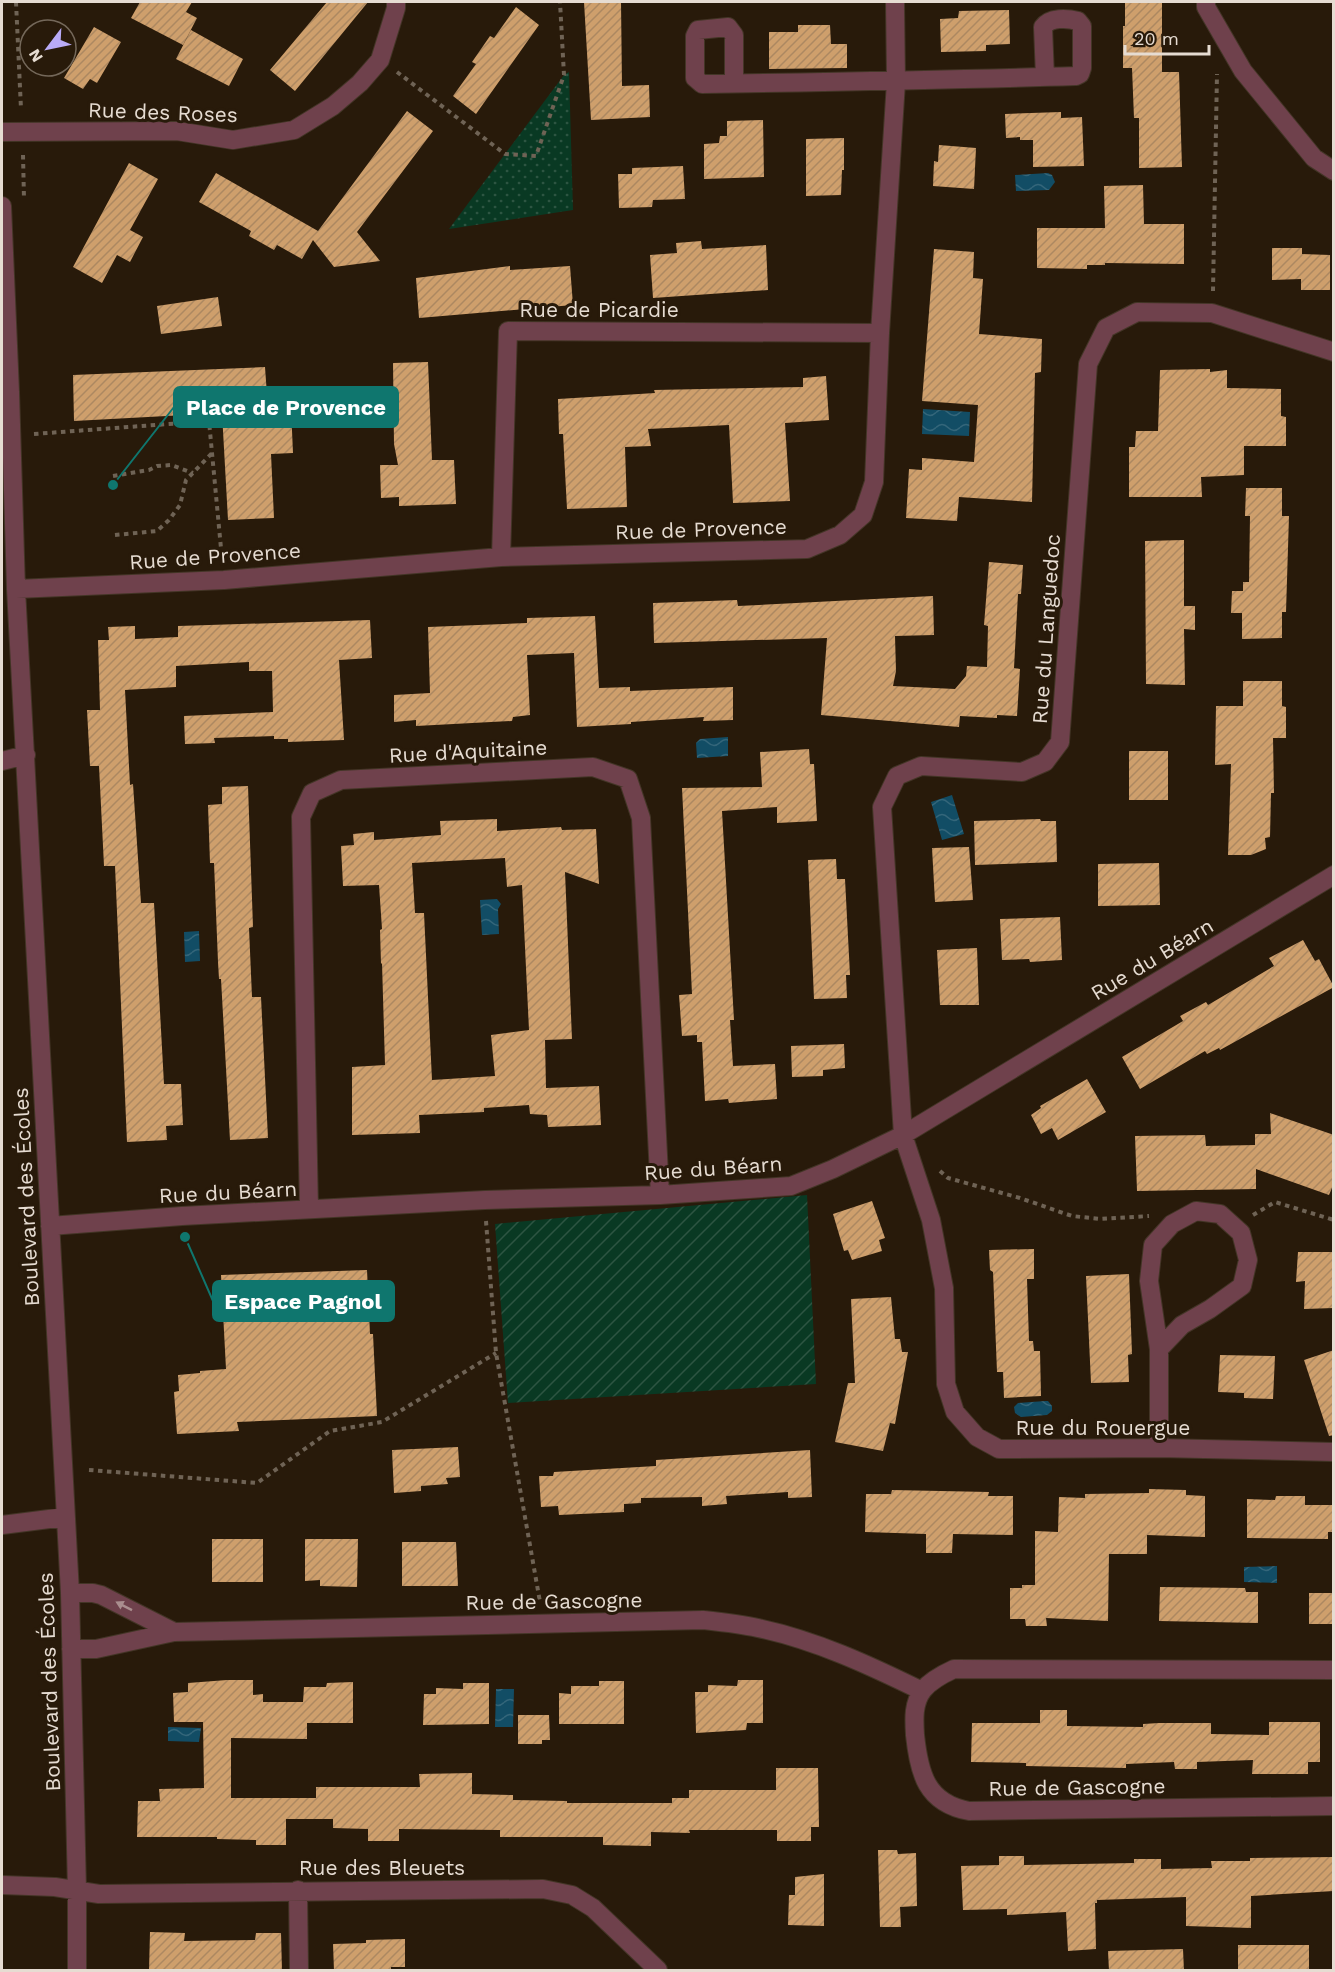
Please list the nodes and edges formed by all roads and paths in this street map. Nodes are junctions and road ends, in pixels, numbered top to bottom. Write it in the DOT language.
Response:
graph roads {
  1 [pos="396,2"];
  2 [pos="560,2"];
  3 [pos="895,2"];
  4 [pos="1206,2"];
  5 [pos="1218,26"];
  6 [pos="380,60"];
  7 [pos="1045,77"];
  8 [pos="896,82"];
  9 [pos="734,83"];
  10 [pos="2,132"];
  11 [pos="1334,171"];
  12 [pos="2,206"];
  13 [pos="4,282"];
  14 [pos="1212,313"];
  15 [pos="880,333"];
  16 [pos="1334,352"];
  17 [pos="6,392"];
  18 [pos="11,434"];
  19 [pos="212,453"];
  20 [pos="193,473"];
  21 [pos="7,474"];
  22 [pos="113,476"];
  23 [pos="115,535"];
  24 [pos="501,557"];
  25 [pos="224,580"];
  26 [pos="16,590"];
  27 [pos="26,755"];
  28 [pos="2,761"];
  29 [pos="1334,875"];
  30 [pos="903,1135"];
  31 [pos="933,1164"];
  32 [pos="660,1195"];
  33 [pos="484,1200"];
  34 [pos="309,1209"];
  35 [pos="1334,1220"];
  36 [pos="1172,1224"];
  37 [pos="50,1226"];
  38 [pos="1241,1233"];
  39 [pos="1159,1349"];
  40 [pos="496,1353"];
  41 [pos="1159,1448"];
  42 [pos="1334,1452"];
  43 [pos="89,1470"];
  44 [pos="65,1517"];
  45 [pos="2,1525"];
  46 [pos="70,1593"];
  47 [pos="544,1624"];
  48 [pos="174,1632"];
  49 [pos="71,1649"];
  50 [pos="1334,1671"];
  51 [pos="922,1691"];
  52 [pos="1334,1806"];
  53 [pos="2,1885"];
  54 [pos="77,1890"];
  55 [pos="298,1890"];
  56 [pos="76,1971"];
  57 [pos="299,1971"];
  58 [pos="658,1971"];
  1 -- 6 [label="street, Rue des Roses"];
  2 -- 6 [label="path"];
  3 -- 8 [label="street, Rue de Provence"];
  4 -- 5 [label="street"];
  5 -- 11 [label="street"];
  5 -- 14 [label="path"];
  6 -- 10 [label="street, Rue des Roses"];
  7 -- 8 [label="street"];
  8 -- 9 [label="street"];
  8 -- 15 [label="street, Rue de Provence"];
  12 -- 13 [label="street, Boulevard des Écoles"];
  13 -- 17 [label="street, Boulevard des Écoles"];
  14 -- 16 [label="street, Rue du Languedoc"];
  14 -- 30 [label="street, Rue du Languedoc"];
  15 -- 24 [label="street, Rue de Provence"];
  15 -- 24 [label="street, Rue de Picardie"];
  17 -- 18 [label="street, Boulevard des Écoles"];
  18 -- 19 [label="path"];
  18 -- 21 [label="street, Boulevard des Écoles"];
  19 -- 20 [label="path"];
  19 -- 25 [label="path"];
  20 -- 22 [label="path"];
  20 -- 23 [label="path"];
  21 -- 26 [label="street, Boulevard des Écoles"];
  24 -- 25 [label="street, Rue de Provence"];
  25 -- 26 [label="street, Rue de Provence"];
  26 -- 27 [label="street, Boulevard des Écoles"];
  27 -- 28 [label="street"];
  27 -- 37 [label="street, Boulevard des Écoles"];
  29 -- 30 [label="street, Rue du Béarn"];
  30 -- 32 [label="street, Rue du Béarn"];
  30 -- 41 [label="street, Rue du Rouergue"];
  31 -- 36 [label="path"];
  32 -- 33 [label="street, Rue du Béarn"];
  32 -- 34 [label="street, Rue d'Aquitaine"];
  33 -- 34 [label="street, Rue du Béarn"];
  33 -- 40 [label="path"];
  34 -- 37 [label="street, Rue du Béarn"];
  35 -- 38 [label="path"];
  36 -- 38 [label="street"];
  36 -- 39 [label="street"];
  37 -- 44 [label="street, Boulevard des Écoles"];
  38 -- 39 [label="street"];
  39 -- 41 [label="street"];
  40 -- 43 [label="path"];
  40 -- 47 [label="path"];
  41 -- 42 [label="street, Rue du Rouergue"];
  44 -- 45 [label="street"];
  44 -- 46 [label="street, Boulevard des Écoles"];
  48 -- 46 [label="street, Rue de Gascogne, one-way"];
  46 -- 49 [label="street, Boulevard des Écoles"];
  47 -- 48 [label="street, Rue de Gascogne"];
  47 -- 51 [label="street, Rue de Gascogne"];
  48 -- 49 [label="street, Rue de Gascogne"];
  49 -- 54 [label="street, Boulevard des Écoles"];
  50 -- 51 [label="street"];
  51 -- 52 [label="street, Rue de Gascogne"];
  53 -- 54 [label="street, Rue des Bleuets"];
  54 -- 55 [label="street, Rue des Bleuets"];
  54 -- 56 [label="street, Boulevard des Écoles"];
  55 -- 57 [label="street"];
  55 -- 58 [label="street, Rue des Bleuets"];
}
